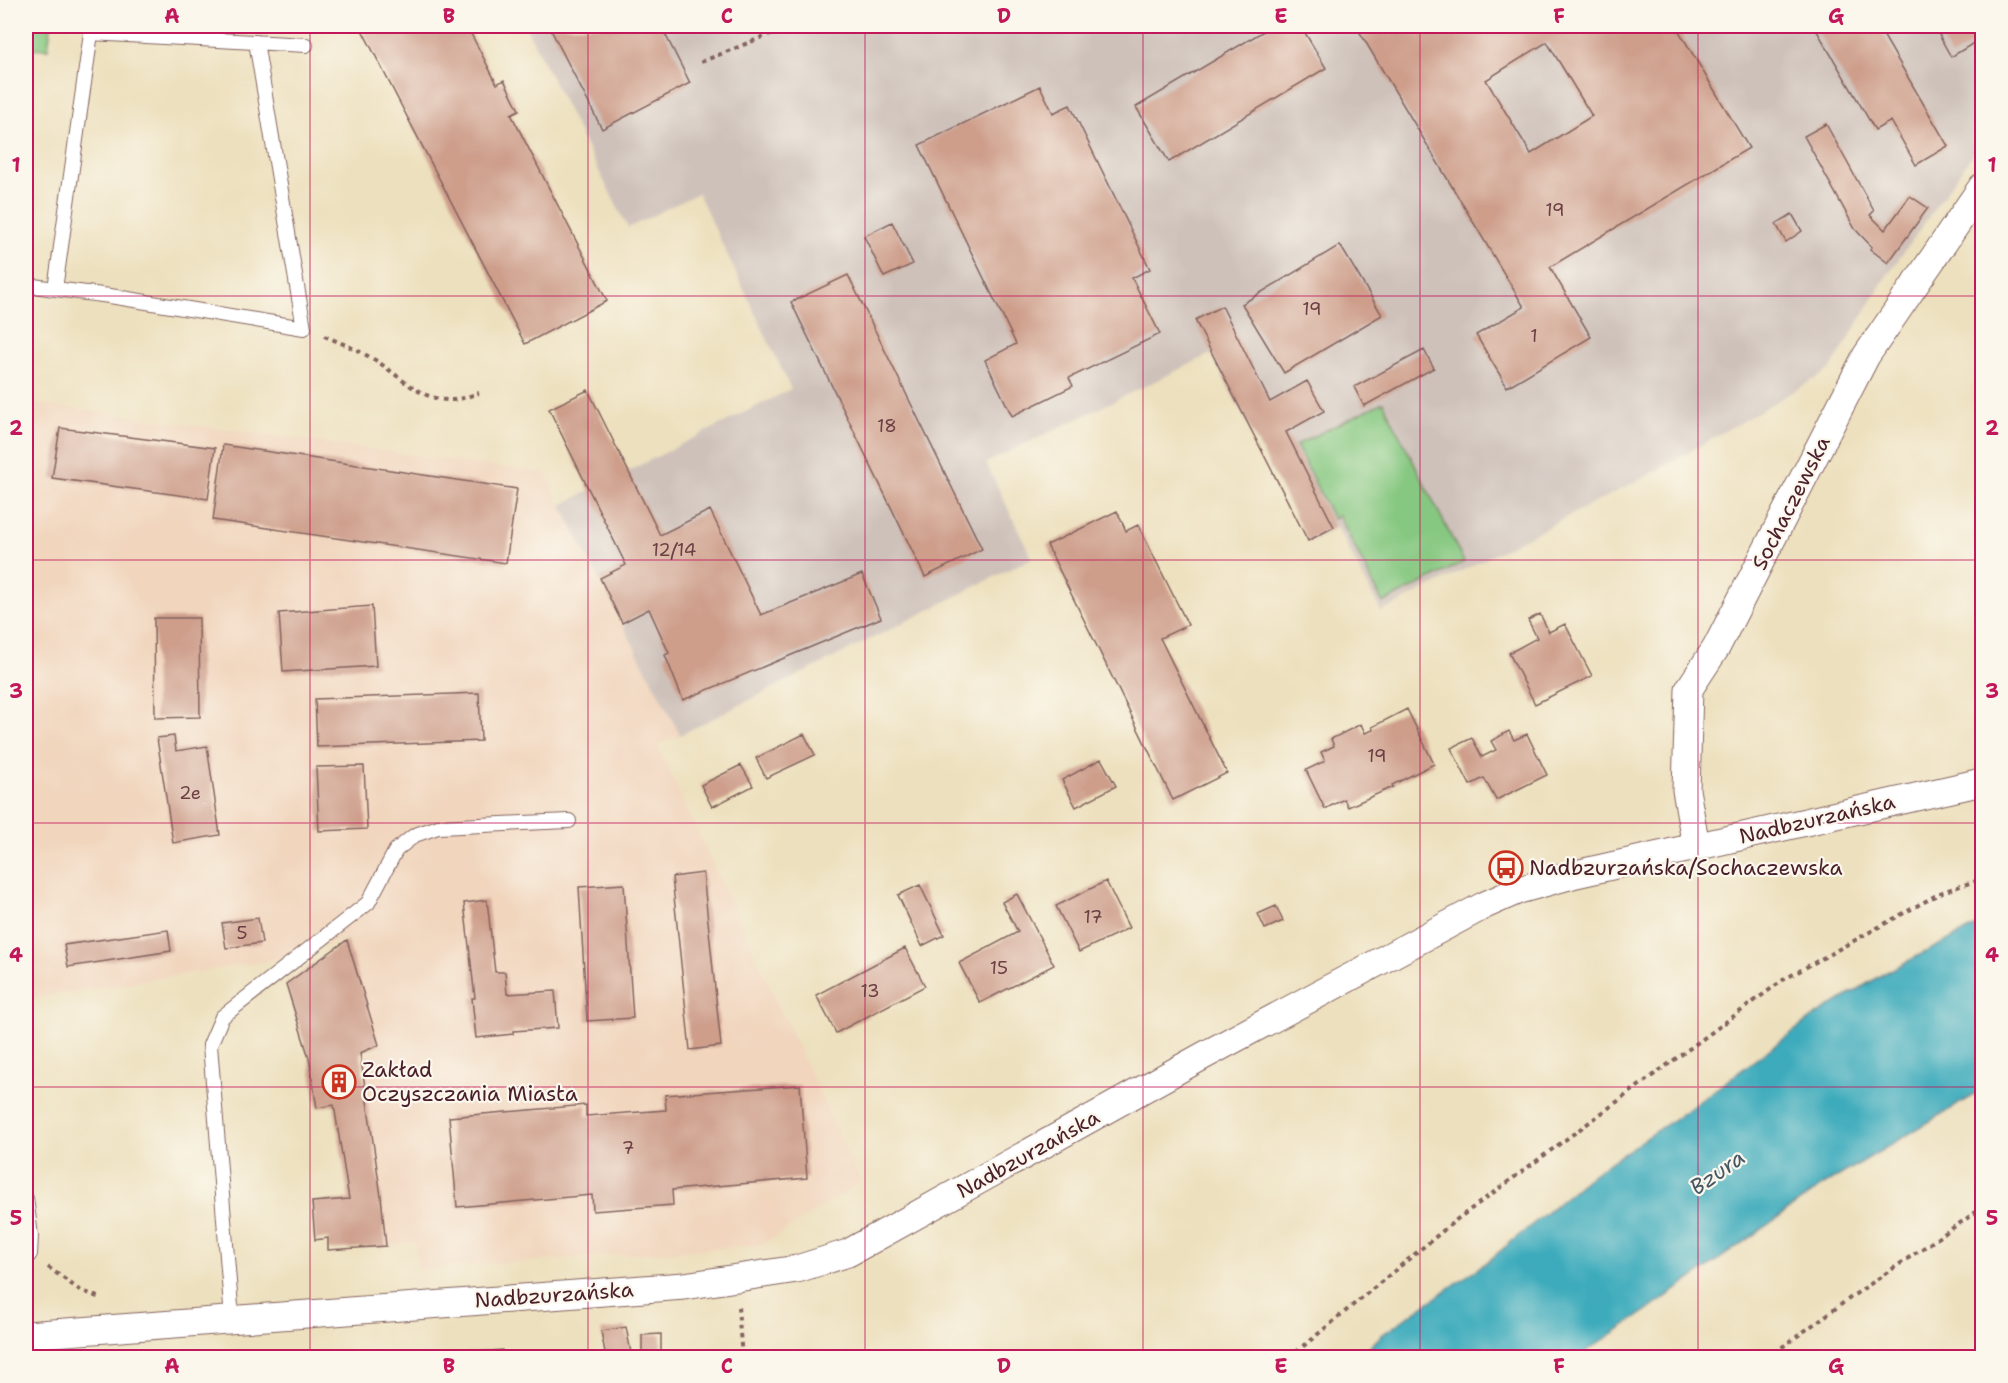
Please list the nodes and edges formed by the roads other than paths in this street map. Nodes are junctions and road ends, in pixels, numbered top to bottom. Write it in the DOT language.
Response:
graph roads {
  1 [pos="256,42"];
  2 [pos="306,45"];
  3 [pos="1983,188"];
  4 [pos="26,285"];
  5 [pos="55,289"];
  6 [pos="1983,782"];
  7 [pos="569,821"];
  8 [pos="1696,846"];
  9 [pos="26,1198"];
  10 [pos="28,1256"];
  11 [pos="232,1319"];
  12 [pos="26,1335"];
  1 -- 2 [label="lane"];
  1 -- 5 [label="lane"];
  1 -- 5 [label="lane"];
  3 -- 8 [label="street, Sochaczewska"];
  4 -- 5 [label="lane"];
  6 -- 8 [label="street, Nadbzurzańska"];
  7 -- 11 [label="lane"];
  8 -- 11 [label="street, Nadbzurzańska"];
  9 -- 10 [label="lane"];
  11 -- 12 [label="street, Nadbzurzańska"];
}
